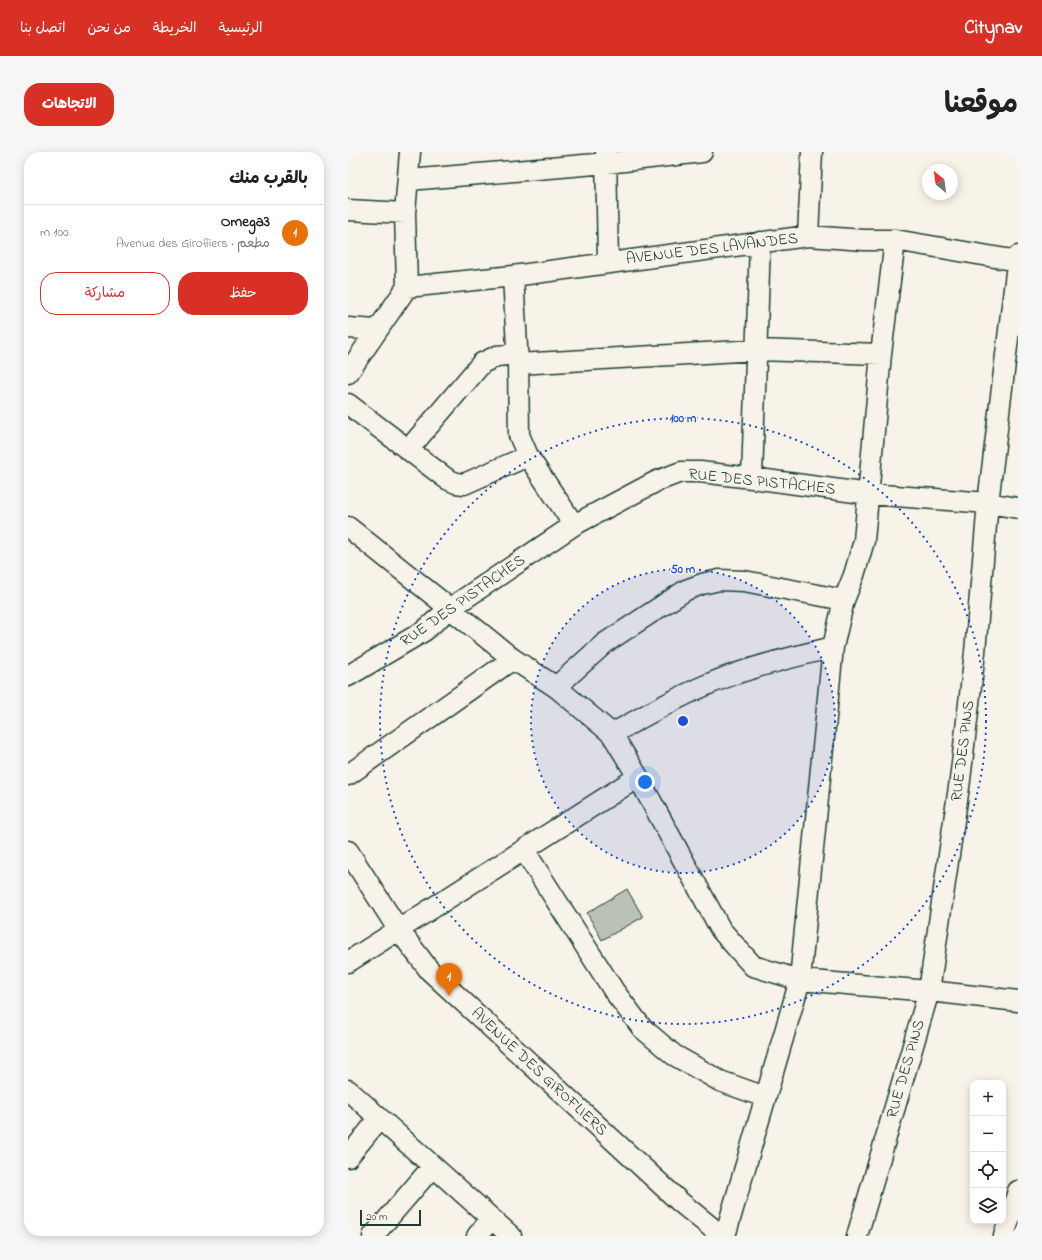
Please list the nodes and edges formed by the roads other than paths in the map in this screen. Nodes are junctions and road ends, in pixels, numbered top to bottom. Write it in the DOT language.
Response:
graph roads {
  1 [pos="410,152"];
  2 [pos="702,152"];
  3 [pos="812,152"];
  4 [pos="606,157"];
  5 [pos="409,180"];
  6 [pos="348,210"];
  7 [pos="405,213"];
  8 [pos="808,236"];
  9 [pos="895,240"];
  10 [pos="760,242"];
  11 [pos="1018,256"];
  12 [pos="1018,261"];
  13 [pos="608,262"];
  14 [pos="513,276"];
  15 [pos="407,287"];
  16 [pos="348,328"];
  17 [pos="376,330"];
  18 [pos="756,350"];
  19 [pos="881,354"];
  20 [pos="518,359"];
  21 [pos="348,372"];
  22 [pos="348,404"];
  23 [pos="408,450"];
  24 [pos="528,456"];
  25 [pos="752,478"];
  26 [pos="869,494"];
  27 [pos="988,503"];
  28 [pos="1018,508"];
  29 [pos="574,525"];
  30 [pos="349,529"];
  31 [pos="844,600"];
  32 [pos="449,609"];
  33 [pos="833,647"];
  34 [pos="513,659"];
  35 [pos="348,676"];
  36 [pos="556,687"];
  37 [pos="612,734"];
  38 [pos="348,775"];
  39 [pos="638,777"];
  40 [pos="524,850"];
  41 [pos="348,851"];
  42 [pos="398,929"];
  43 [pos="348,962"];
  44 [pos="800,980"];
  45 [pos="929,991"];
  46 [pos="1018,1001"];
  47 [pos="348,1090"];
  48 [pos="765,1097"];
  49 [pos="379,1119"];
  50 [pos="348,1157"];
  51 [pos="433,1166"];
  52 [pos="1018,1191"];
  53 [pos="491,1219"];
  54 [pos="373,1236"];
  55 [pos="477,1236"];
  56 [pos="511,1236"];
  57 [pos="722,1236"];
  58 [pos="725,1236"];
  59 [pos="857,1236"];
  60 [pos="1004,1236"];
  1 -- 5 [label="street"];
  2 -- 4 [label="street"];
  3 -- 8 [label="street"];
  4 -- 5 [label="street"];
  4 -- 13 [label="street"];
  5 -- 7 [label="street"];
  6 -- 7 [label="street"];
  7 -- 15 [label="street"];
  8 -- 9 [label="street, AVENUE DES LAVANDES"];
  8 -- 10 [label="street, AVENUE DES LAVANDES"];
  9 -- 12 [label="street, AVENUE DES LAVANDES"];
  9 -- 19 [label="street"];
  10 -- 13 [label="street, AVENUE DES LAVANDES"];
  10 -- 18 [label="street"];
  11 -- 12 [label="street, RUE DES PINS"];
  12 -- 27 [label="street, RUE DES PINS"];
  13 -- 14 [label="street, AVENUE DES LAVANDES"];
  14 -- 15 [label="street, AVENUE DES LAVANDES"];
  14 -- 20 [label="street"];
  15 -- 17 [label="street"];
  16 -- 17 [label="street"];
  17 -- 21 [label="street"];
  18 -- 19 [label="street"];
  18 -- 20 [label="street"];
  18 -- 25 [label="street"];
  19 -- 26 [label="street"];
  20 -- 23 [label="street"];
  20 -- 24 [label="street"];
  22 -- 23 [label="street"];
  23 -- 24 [label="street"];
  24 -- 29 [label="street"];
  25 -- 26 [label="street, RUE DES PISTACHES"];
  25 -- 29 [label="street, RUE DES PISTACHES"];
  26 -- 27 [label="street, RUE DES PISTACHES"];
  26 -- 31 [label="street"];
  27 -- 28 [label="street, RUE DES PISTACHES"];
  27 -- 45 [label="street, RUE DES PINS"];
  29 -- 32 [label="street, RUE DES PISTACHES"];
  30 -- 32 [label="street"];
  31 -- 33 [label="street"];
  31 -- 36 [label="street"];
  32 -- 34 [label="street"];
  32 -- 35 [label="street, RUE DES PISTACHES"];
  33 -- 37 [label="street"];
  33 -- 44 [label="street"];
  34 -- 36 [label="street"];
  34 -- 38 [label="street"];
  36 -- 37 [label="street"];
  37 -- 39 [label="street"];
  39 -- 40 [label="street"];
  39 -- 44 [label="street"];
  40 -- 42 [label="street"];
  40 -- 48 [label="street"];
  41 -- 42 [label="street, AVENUE DES GIROFLIERS"];
  42 -- 43 [label="street"];
  42 -- 57 [label="street, AVENUE DES GIROFLIERS"];
  44 -- 45 [label="street"];
  44 -- 48 [label="street"];
  45 -- 46 [label="street"];
  45 -- 59 [label="street, RUE DES PINS"];
  47 -- 49 [label="street"];
  48 -- 58 [label="street"];
  49 -- 50 [label="street"];
  49 -- 51 [label="street"];
  51 -- 53 [label="street"];
  51 -- 54 [label="street"];
  52 -- 60 [label="street"];
  53 -- 55 [label="street"];
  53 -- 56 [label="street"];
}
